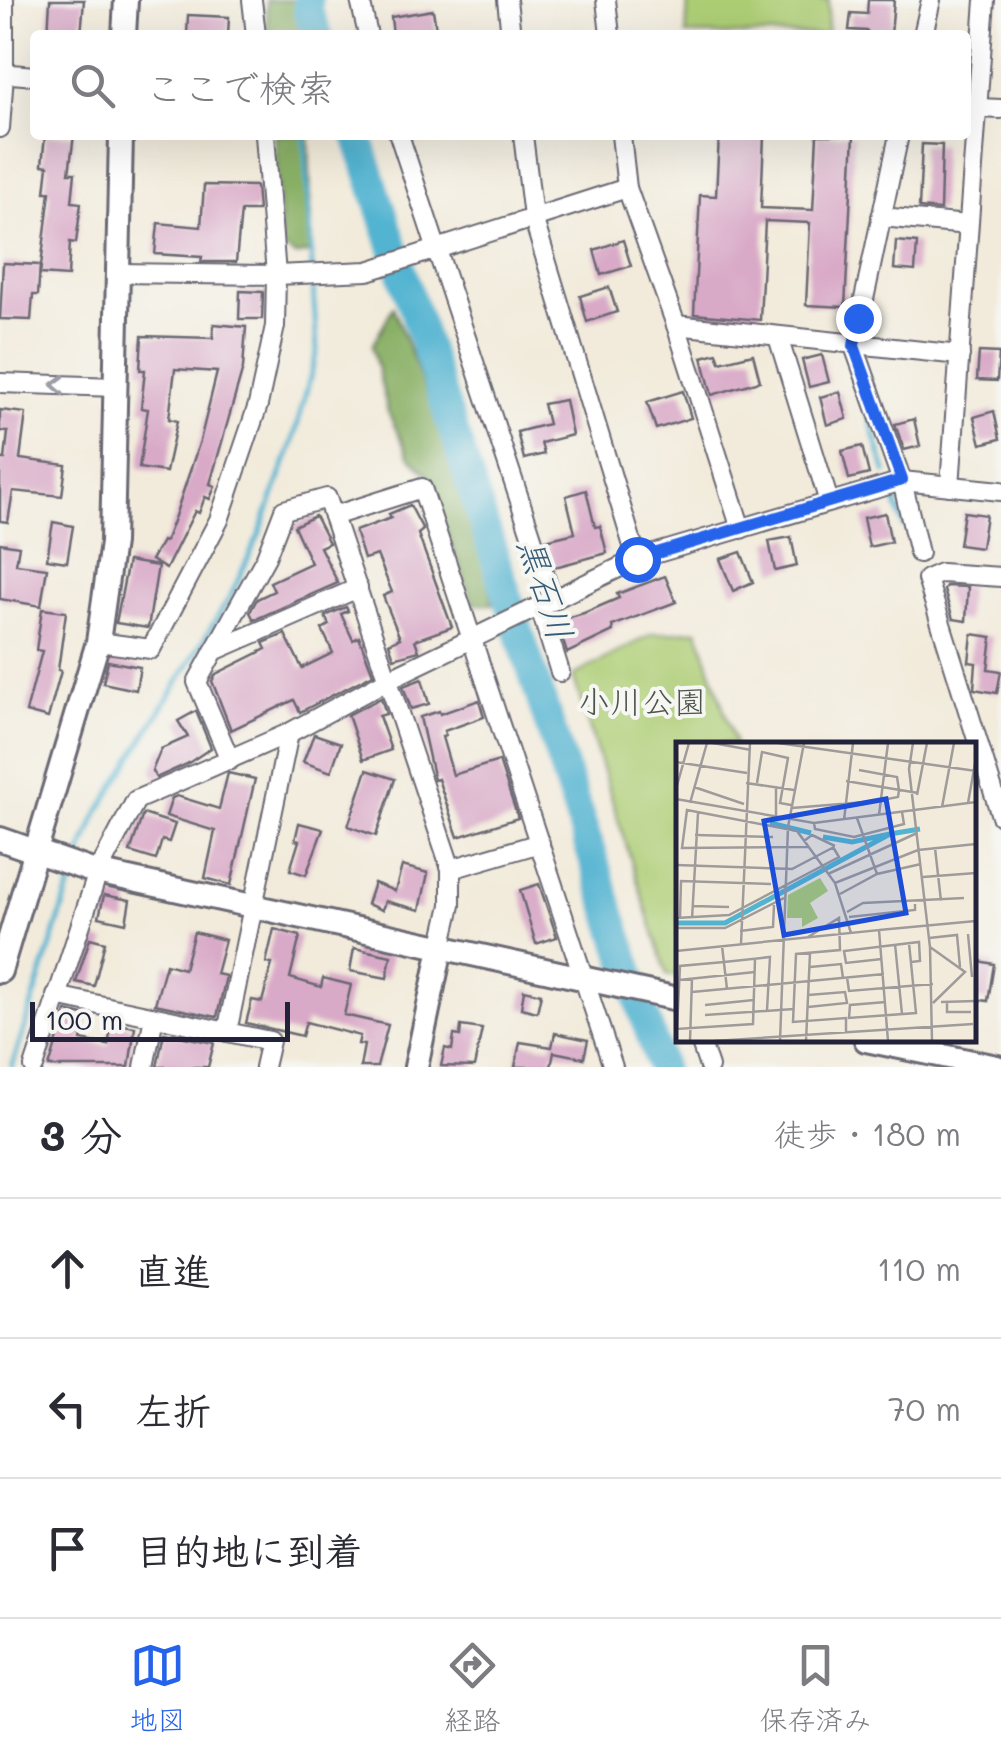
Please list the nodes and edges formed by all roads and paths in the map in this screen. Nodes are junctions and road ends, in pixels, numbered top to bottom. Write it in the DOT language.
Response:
graph roads {
  1 [pos="4,0"];
  2 [pos="126,0"];
  3 [pos="252,0"];
  4 [pos="360,0"];
  5 [pos="507,0"];
  6 [pos="606,0"];
  7 [pos="931,0"];
  8 [pos="985,0"];
  9 [pos="124,30"];
  10 [pos="255,30"];
  11 [pos="367,30"];
  12 [pos="510,30"];
  13 [pos="609,30"];
  14 [pos="924,30"];
  15 [pos="2,74"];
  16 [pos="30,76"];
  17 [pos="979,108"];
  18 [pos="1001,110"];
  19 [pos="0,128"];
  20 [pos="121,140"];
  21 [pos="266,140"];
  22 [pos="400,140"];
  23 [pos="525,140"];
  24 [pos="622,140"];
  25 [pos="898,140"];
  26 [pos="627,188"];
  27 [pos="533,217"];
  28 [pos="880,217"];
  29 [pos="968,224"];
  30 [pos="437,247"];
  31 [pos="118,273"];
  32 [pos="286,275"];
  33 [pos="676,326"];
  34 [pos="778,337"];
  35 [pos="854,346"];
  36 [pos="960,355"];
  37 [pos="0,383"];
  38 [pos="116,386"];
  39 [pos="902,480"];
  40 [pos="950,486"];
  41 [pos="1001,491"];
  42 [pos="829,502"];
  43 [pos="333,516"];
  44 [pos="741,529"];
  45 [pos="919,553"];
  46 [pos="637,559"];
  47 [pos="1001,577"];
  48 [pos="358,588"];
  49 [pos="541,607"];
  50 [pos="479,636"];
  51 [pos="98,642"];
  52 [pos="214,652"];
  53 [pos="560,672"];
  54 [pos="389,680"];
  55 [pos="289,733"];
  56 [pos="230,760"];
  57 [pos="1001,816"];
  58 [pos="0,839"];
  59 [pos="540,843"];
  60 [pos="36,854"];
  61 [pos="451,870"];
  62 [pos="95,872"];
  63 [pos="253,906"];
  64 [pos="441,948"];
  65 [pos="1,964"];
  66 [pos="593,980"];
  67 [pos="56,996"];
  68 [pos="667,997"];
  69 [pos="154,1017"];
  70 [pos="226,1032"];
  71 [pos="701,1042"];
  72 [pos="876,1042"];
  73 [pos="34,1067"];
  74 [pos="144,1067"];
  75 [pos="264,1067"];
  76 [pos="416,1067"];
  77 [pos="613,1067"];
  78 [pos="710,1067"];
  79 [pos="996,1067"];
  1 -- 15 [label="street"];
  2 -- 9 [label="street"];
  3 -- 10 [label="street"];
  4 -- 11 [label="street"];
  5 -- 12 [label="street"];
  6 -- 13 [label="street"];
  7 -- 14 [label="street"];
  8 -- 17 [label="street"];
  15 -- 16 [label="street"];
  15 -- 19 [label="street"];
  17 -- 18 [label="street"];
  17 -- 29 [label="street"];
  20 -- 31 [label="street"];
  21 -- 32 [label="street"];
  22 -- 30 [label="street"];
  23 -- 27 [label="street"];
  24 -- 26 [label="street"];
  25 -- 28 [label="street"];
  26 -- 27 [label="street"];
  26 -- 33 [label="street"];
  27 -- 30 [label="street"];
  27 -- 46 [label="street"];
  28 -- 29 [label="street"];
  28 -- 35 [label="street"];
  29 -- 36 [label="street"];
  30 -- 32 [label="street"];
  30 -- 49 [label="street"];
  31 -- 32 [label="street"];
  31 -- 38 [label="street"];
  32 -- 51 [label="street"];
  33 -- 34 [label="street"];
  33 -- 44 [label="street"];
  34 -- 35 [label="street"];
  34 -- 42 [label="street"];
  35 -- 36 [label="street"];
  35 -- 39 [label="street"];
  36 -- 40 [label="street"];
  38 -- 37 [label="street, one-way"];
  38 -- 51 [label="street"];
  39 -- 40 [label="street"];
  39 -- 42 [label="street"];
  39 -- 45 [label="street"];
  40 -- 41 [label="street"];
  42 -- 44 [label="street"];
  43 -- 48 [label="street"];
  43 -- 50 [label="street"];
  43 -- 52 [label="street"];
  44 -- 46 [label="street"];
  46 -- 49 [label="street"];
  47 -- 57 [label="street"];
  48 -- 52 [label="street"];
  48 -- 54 [label="street"];
  49 -- 50 [label="street"];
  49 -- 53 [label="street"];
  50 -- 54 [label="street"];
  50 -- 59 [label="street"];
  51 -- 60 [label="street"];
  52 -- 56 [label="street"];
  54 -- 55 [label="street"];
  54 -- 61 [label="street"];
  55 -- 56 [label="street"];
  55 -- 63 [label="street"];
  56 -- 62 [label="street"];
  58 -- 60 [label="street"];
  59 -- 61 [label="street"];
  59 -- 66 [label="street"];
  60 -- 62 [label="street"];
  60 -- 65 [label="street"];
  61 -- 64 [label="street"];
  62 -- 63 [label="street"];
  62 -- 67 [label="street"];
  63 -- 64 [label="street"];
  63 -- 70 [label="street"];
  64 -- 66 [label="street"];
  64 -- 76 [label="street"];
  66 -- 68 [label="street"];
  66 -- 77 [label="street"];
  67 -- 69 [label="street"];
  67 -- 73 [label="street"];
  69 -- 70 [label="street"];
  69 -- 74 [label="street"];
  70 -- 75 [label="street"];
  71 -- 78 [label="street"];
  72 -- 79 [label="street"];
}
